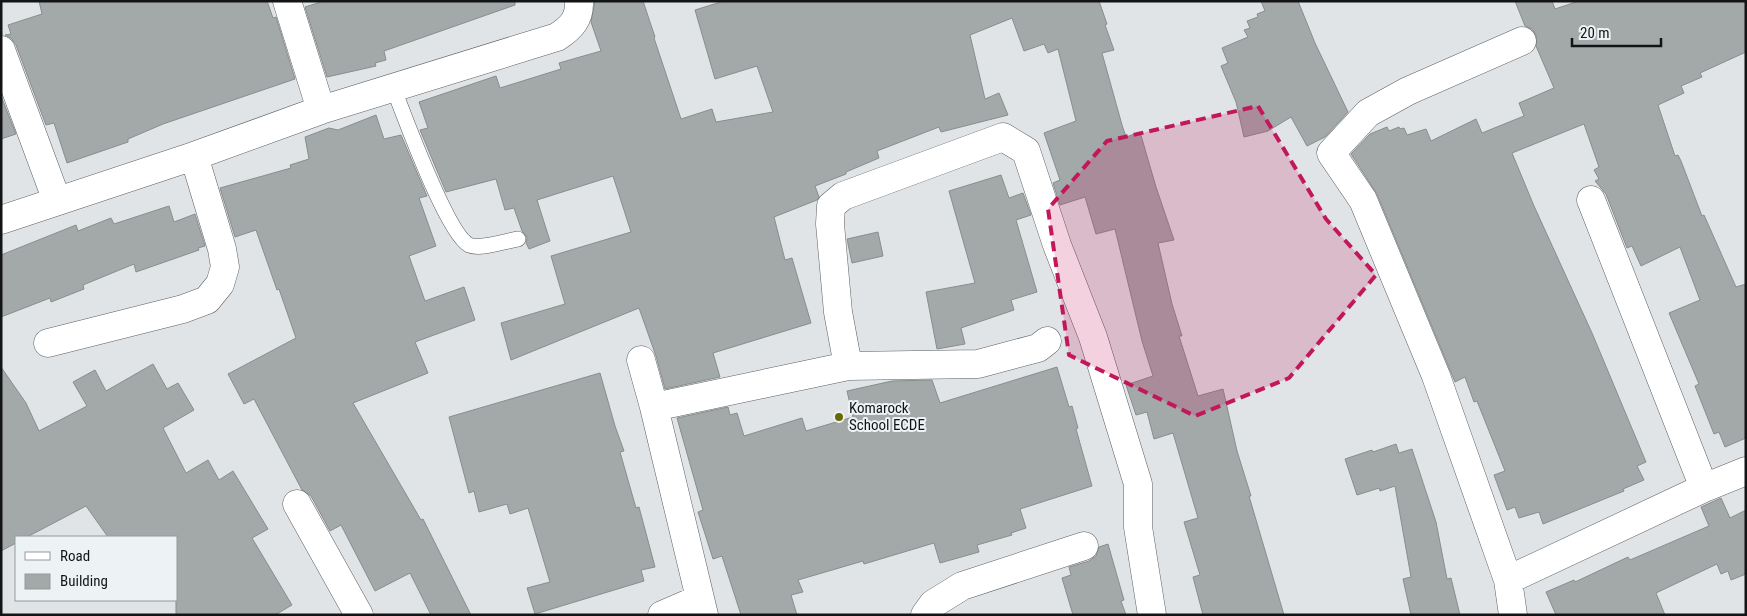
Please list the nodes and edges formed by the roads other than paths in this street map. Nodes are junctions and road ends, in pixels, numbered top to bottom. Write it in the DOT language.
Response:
graph roads {
  1 [pos="287,1"];
  2 [pos="579,1"];
  3 [pos="1522,41"];
  4 [pos="1,50"];
  5 [pos="393,87"];
  6 [pos="321,110"];
  7 [pos="194,156"];
  8 [pos="1591,200"];
  9 [pos="57,201"];
  10 [pos="1,220"];
  11 [pos="518,239"];
  12 [pos="1046,342"];
  13 [pos="48,343"];
  14 [pos="641,360"];
  15 [pos="848,366"];
  16 [pos="654,407"];
  17 [pos="1746,471"];
  18 [pos="1704,488"];
  19 [pos="297,504"];
  20 [pos="1084,546"];
  21 [pos="1508,580"];
  22 [pos="702,607"];
  23 [pos="359,615"];
  24 [pos="662,615"];
  25 [pos="924,615"];
  26 [pos="1152,615"];
  27 [pos="1513,615"];
  1 -- 6 [label="street"];
  2 -- 5 [label="street"];
  3 -- 21 [label="street"];
  4 -- 9 [label="street"];
  5 -- 6 [label="street"];
  5 -- 11 [label="lane"];
  6 -- 7 [label="street"];
  7 -- 9 [label="street"];
  7 -- 13 [label="street"];
  8 -- 18 [label="street"];
  9 -- 10 [label="street"];
  12 -- 15 [label="street"];
  14 -- 16 [label="street"];
  15 -- 16 [label="street"];
  15 -- 26 [label="street"];
  16 -- 22 [label="street"];
  17 -- 18 [label="street"];
  18 -- 21 [label="street"];
  19 -- 23 [label="street"];
  20 -- 25 [label="street"];
  21 -- 27 [label="street"];
  22 -- 24 [label="street"];
}
